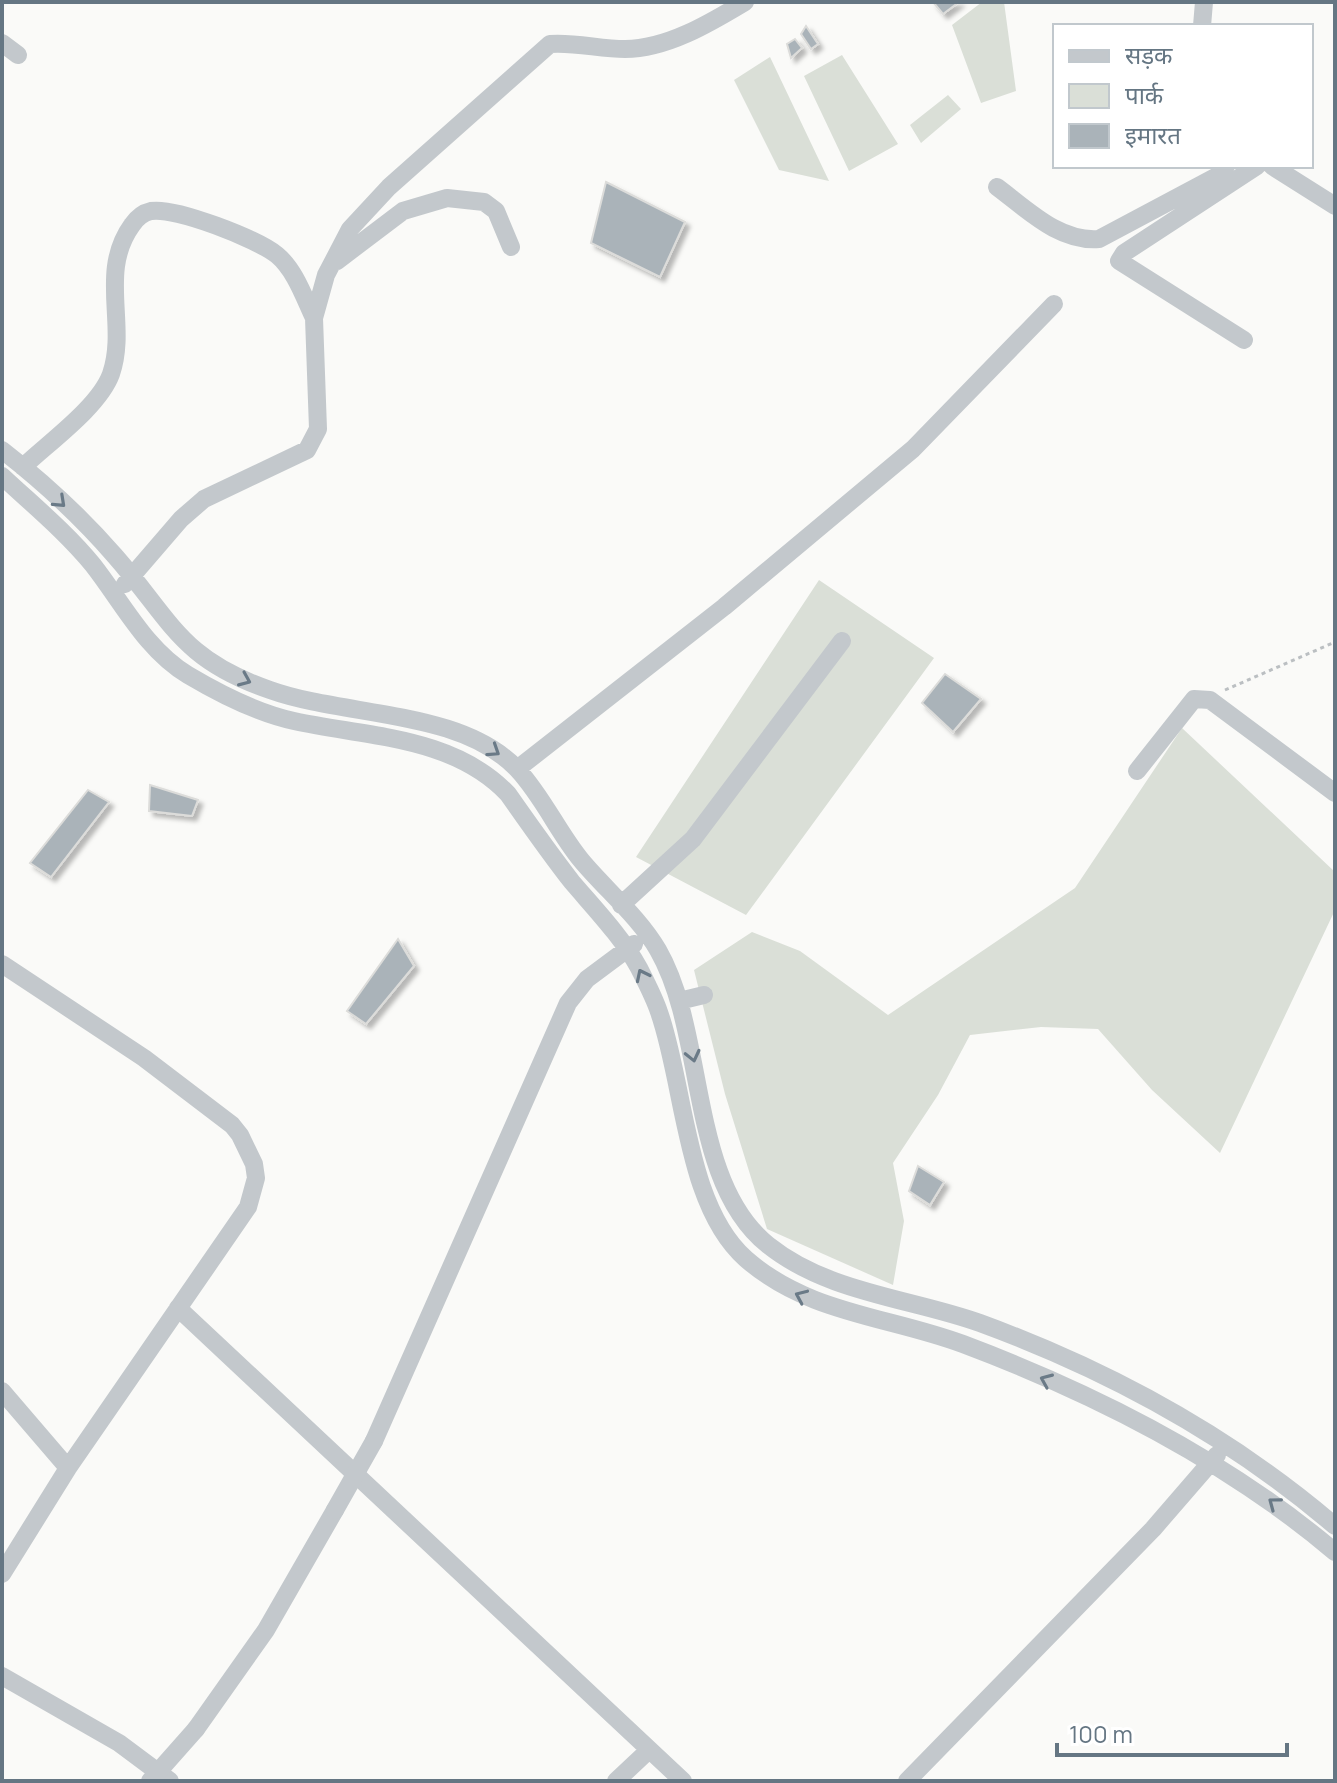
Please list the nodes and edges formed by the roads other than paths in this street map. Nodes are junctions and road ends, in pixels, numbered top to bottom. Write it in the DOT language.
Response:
graph roads {
  1 [pos="745,2"];
  2 [pos="1204,2"];
  3 [pos="1202,24"];
  4 [pos="2,43"];
  5 [pos="18,55"];
  6 [pos="1225,168"];
  7 [pos="1254,168"];
  8 [pos="1275,168"];
  9 [pos="997,187"];
  10 [pos="1335,206"];
  11 [pos="511,247"];
  12 [pos="330,267"];
  13 [pos="1054,304"];
  14 [pos="314,318"];
  15 [pos="1244,340"];
  16 [pos="2,450"];
  17 [pos="23,467"];
  18 [pos="2,476"];
  19 [pos="133,577"];
  20 [pos="114,593"];
  21 [pos="842,641"];
  22 [pos="517,769"];
  23 [pos="1137,771"];
  24 [pos="1335,793"];
  25 [pos="621,905"];
  26 [pos="646,935"];
  27 [pos="627,949"];
  28 [pos="2,964"];
  29 [pos="704,995"];
  30 [pos="679,1001"];
  31 [pos="178,1308"];
  32 [pos="2,1391"];
  33 [pos="1225,1442"];
  34 [pos="1212,1461"];
  35 [pos="68,1468"];
  36 [pos="1332,1517"];
  37 [pos="1335,1552"];
  38 [pos="2,1574"];
  39 [pos="2,1676"];
  40 [pos="649,1750"];
  41 [pos="150,1781"];
  42 [pos="170,1781"];
  43 [pos="616,1781"];
  44 [pos="683,1781"];
  45 [pos="907,1781"];
  1 -- 12 [label="street"];
  2 -- 3 [label="street"];
  4 -- 5 [label="street"];
  6 -- 9 [label="street"];
  7 -- 15 [label="street"];
  8 -- 10 [label="street"];
  11 -- 12 [label="street"];
  12 -- 14 [label="street"];
  13 -- 22 [label="street"];
  14 -- 17 [label="street"];
  14 -- 19 [label="street"];
  16 -- 17 [label="street"];
  17 -- 19 [label="street, one-way"];
  18 -- 20 [label="street"];
  19 -- 20 [label="street"];
  19 -- 22 [label="street, one-way"];
  20 -- 27 [label="street"];
  21 -- 25 [label="street"];
  22 -- 25 [label="street"];
  23 -- 24 [label="street"];
  25 -- 26 [label="street"];
  26 -- 27 [label="street"];
  26 -- 30 [label="street"];
  34 -- 27 [label="street, one-way"];
  27 -- 41 [label="street, bridge"];
  28 -- 31 [label="street"];
  29 -- 30 [label="street"];
  30 -- 33 [label="street, one-way"];
  31 -- 35 [label="street"];
  31 -- 40 [label="street"];
  32 -- 35 [label="street"];
  33 -- 34 [label="street"];
  33 -- 36 [label="street"];
  37 -- 34 [label="street, one-way"];
  34 -- 45 [label="street"];
  35 -- 38 [label="street"];
  39 -- 42 [label="street"];
  40 -- 43 [label="street"];
  40 -- 44 [label="street"];
}
